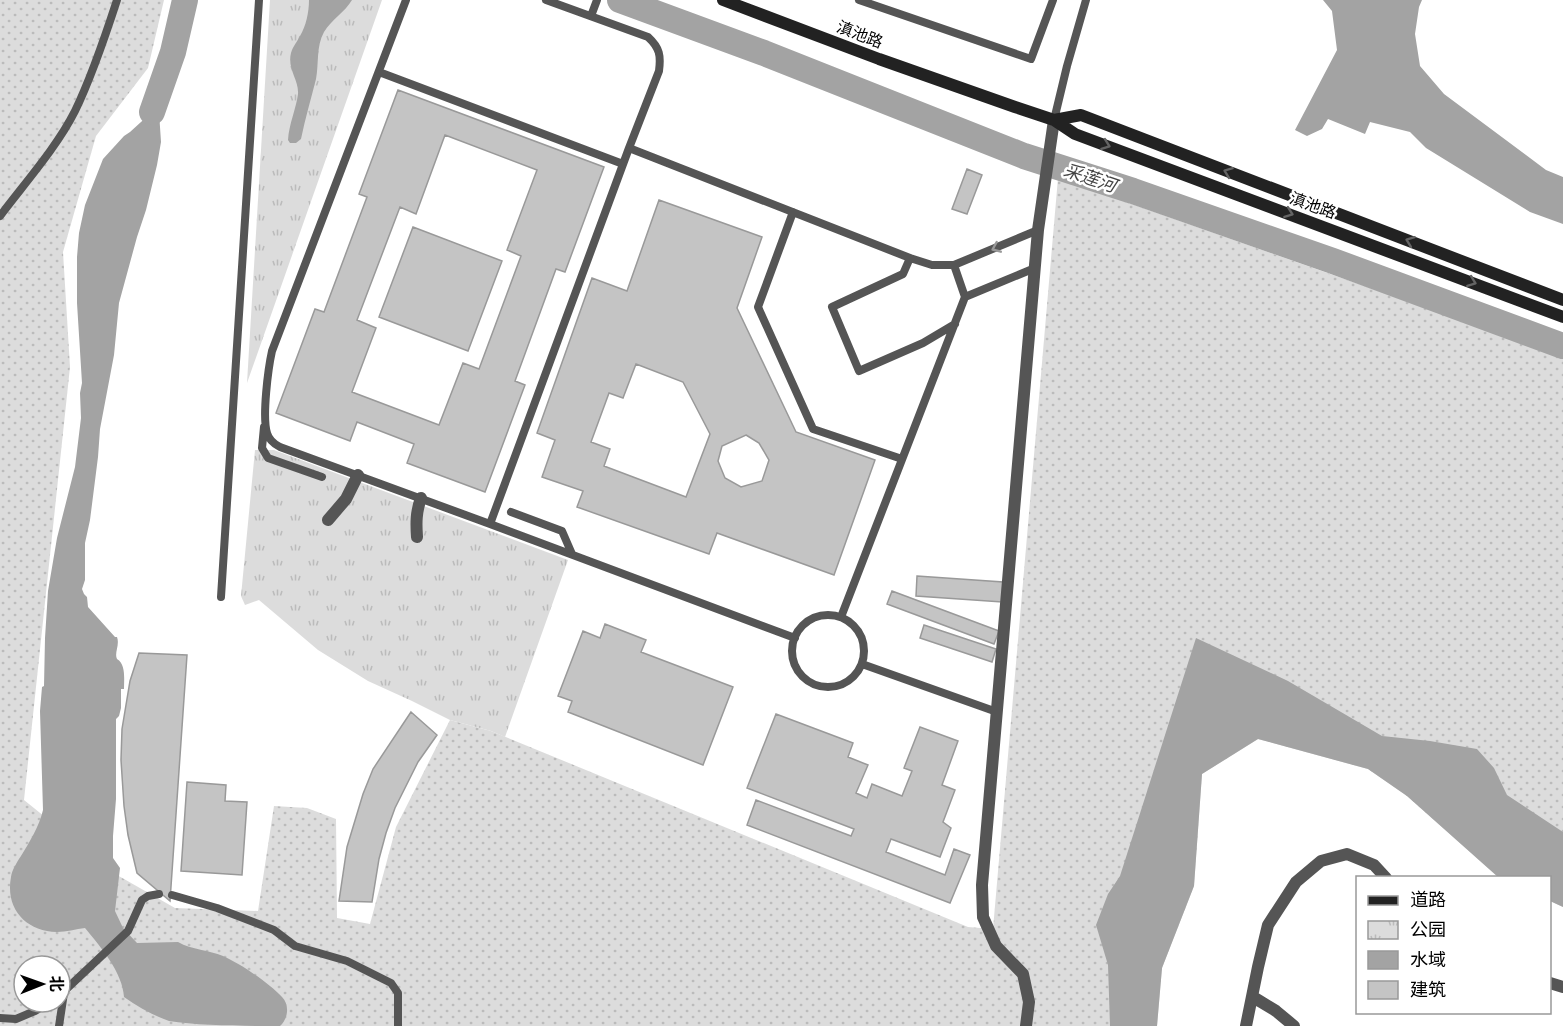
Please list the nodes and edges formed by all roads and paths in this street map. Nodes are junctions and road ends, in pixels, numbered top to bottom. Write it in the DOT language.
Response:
graph roads {
  1 [pos="117,0"];
  2 [pos="259,0"];
  3 [pos="406,0"];
  4 [pos="546,0"];
  5 [pos="597,0"];
  6 [pos="723,0"];
  7 [pos="859,0"];
  8 [pos="1053,0"];
  9 [pos="1086,0"];
  10 [pos="591,16"];
  11 [pos="379,72"];
  12 [pos="1054,120"];
  13 [pos="629,148"];
  14 [pos="623,164"];
  15 [pos="793,212"];
  16 [pos="0,216"];
  17 [pos="1038,230"];
  18 [pos="910,258"];
  19 [pos="954,265"];
  20 [pos="1035,268"];
  21 [pos="966,297"];
  22 [pos="1563,300"];
  23 [pos="1563,316"];
  24 [pos="955,324"];
  25 [pos="265,423"];
  26 [pos="902,459"];
  27 [pos="358,475"];
  28 [pos="322,477"];
  29 [pos="421,498"];
  30 [pos="512,512"];
  31 [pos="328,520"];
  32 [pos="490,524"];
  33 [pos="417,537"];
  34 [pos="572,554"];
  35 [pos="221,597"];
  36 [pos="841,617"];
  37 [pos="795,638"];
  38 [pos="862,664"];
  39 [pos="997,712"];
  40 [pos="1384,876"];
  41 [pos="159,894"];
  42 [pos="172,895"];
  43 [pos="72,984"];
  44 [pos="1253,997"];
  45 [pos="28,1014"];
  46 [pos="0,1018"];
  47 [pos="398,1026"];
  48 [pos="1026,1026"];
  49 [pos="1246,1026"];
  50 [pos="1294,1026"];
  1 -- 16 [label="lane"];
  2 -- 35 [label="lane"];
  3 -- 11 [label="lane"];
  4 -- 10 [label="lane"];
  5 -- 10 [label="lane"];
  6 -- 12 [label="main road, 滇池路"];
  7 -- 8 [label="lane"];
  9 -- 12 [label="lane"];
  10 -- 13 [label="lane"];
  11 -- 14 [label="lane"];
  11 -- 25 [label="lane"];
  12 -- 17 [label="street"];
  22 -- 12 [label="main road, 滇池路, one-way"];
  12 -- 23 [label="main road, 滇池路, one-way"];
  13 -- 14 [label="lane"];
  13 -- 15 [label="lane"];
  14 -- 32 [label="lane"];
  15 -- 18 [label="lane"];
  15 -- 26 [label="lane"];
  17 -- 19 [label="lane, one-way"];
  17 -- 20 [label="street"];
  18 -- 19 [label="lane"];
  18 -- 24 [label="lane"];
  19 -- 21 [label="lane"];
  20 -- 21 [label="lane"];
  20 -- 39 [label="street"];
  21 -- 24 [label="lane"];
  24 -- 26 [label="lane"];
  25 -- 27 [label="lane"];
  25 -- 28 [label="lane"];
  26 -- 36 [label="lane"];
  27 -- 29 [label="lane"];
  27 -- 31 [label="street"];
  29 -- 32 [label="lane"];
  29 -- 33 [label="street"];
  30 -- 34 [label="lane"];
  32 -- 34 [label="lane"];
  34 -- 37 [label="lane"];
  36 -- 37 [label="lane"];
  36 -- 38 [label="lane"];
  37 -- 38 [label="lane"];
  38 -- 39 [label="lane"];
  39 -- 48 [label="street"];
  40 -- 44 [label="street"];
  41 -- 43 [label="lane"];
  42 -- 47 [label="lane"];
  44 -- 49 [label="street"];
  44 -- 50 [label="street"];
  45 -- 46 [label="lane"];
}
